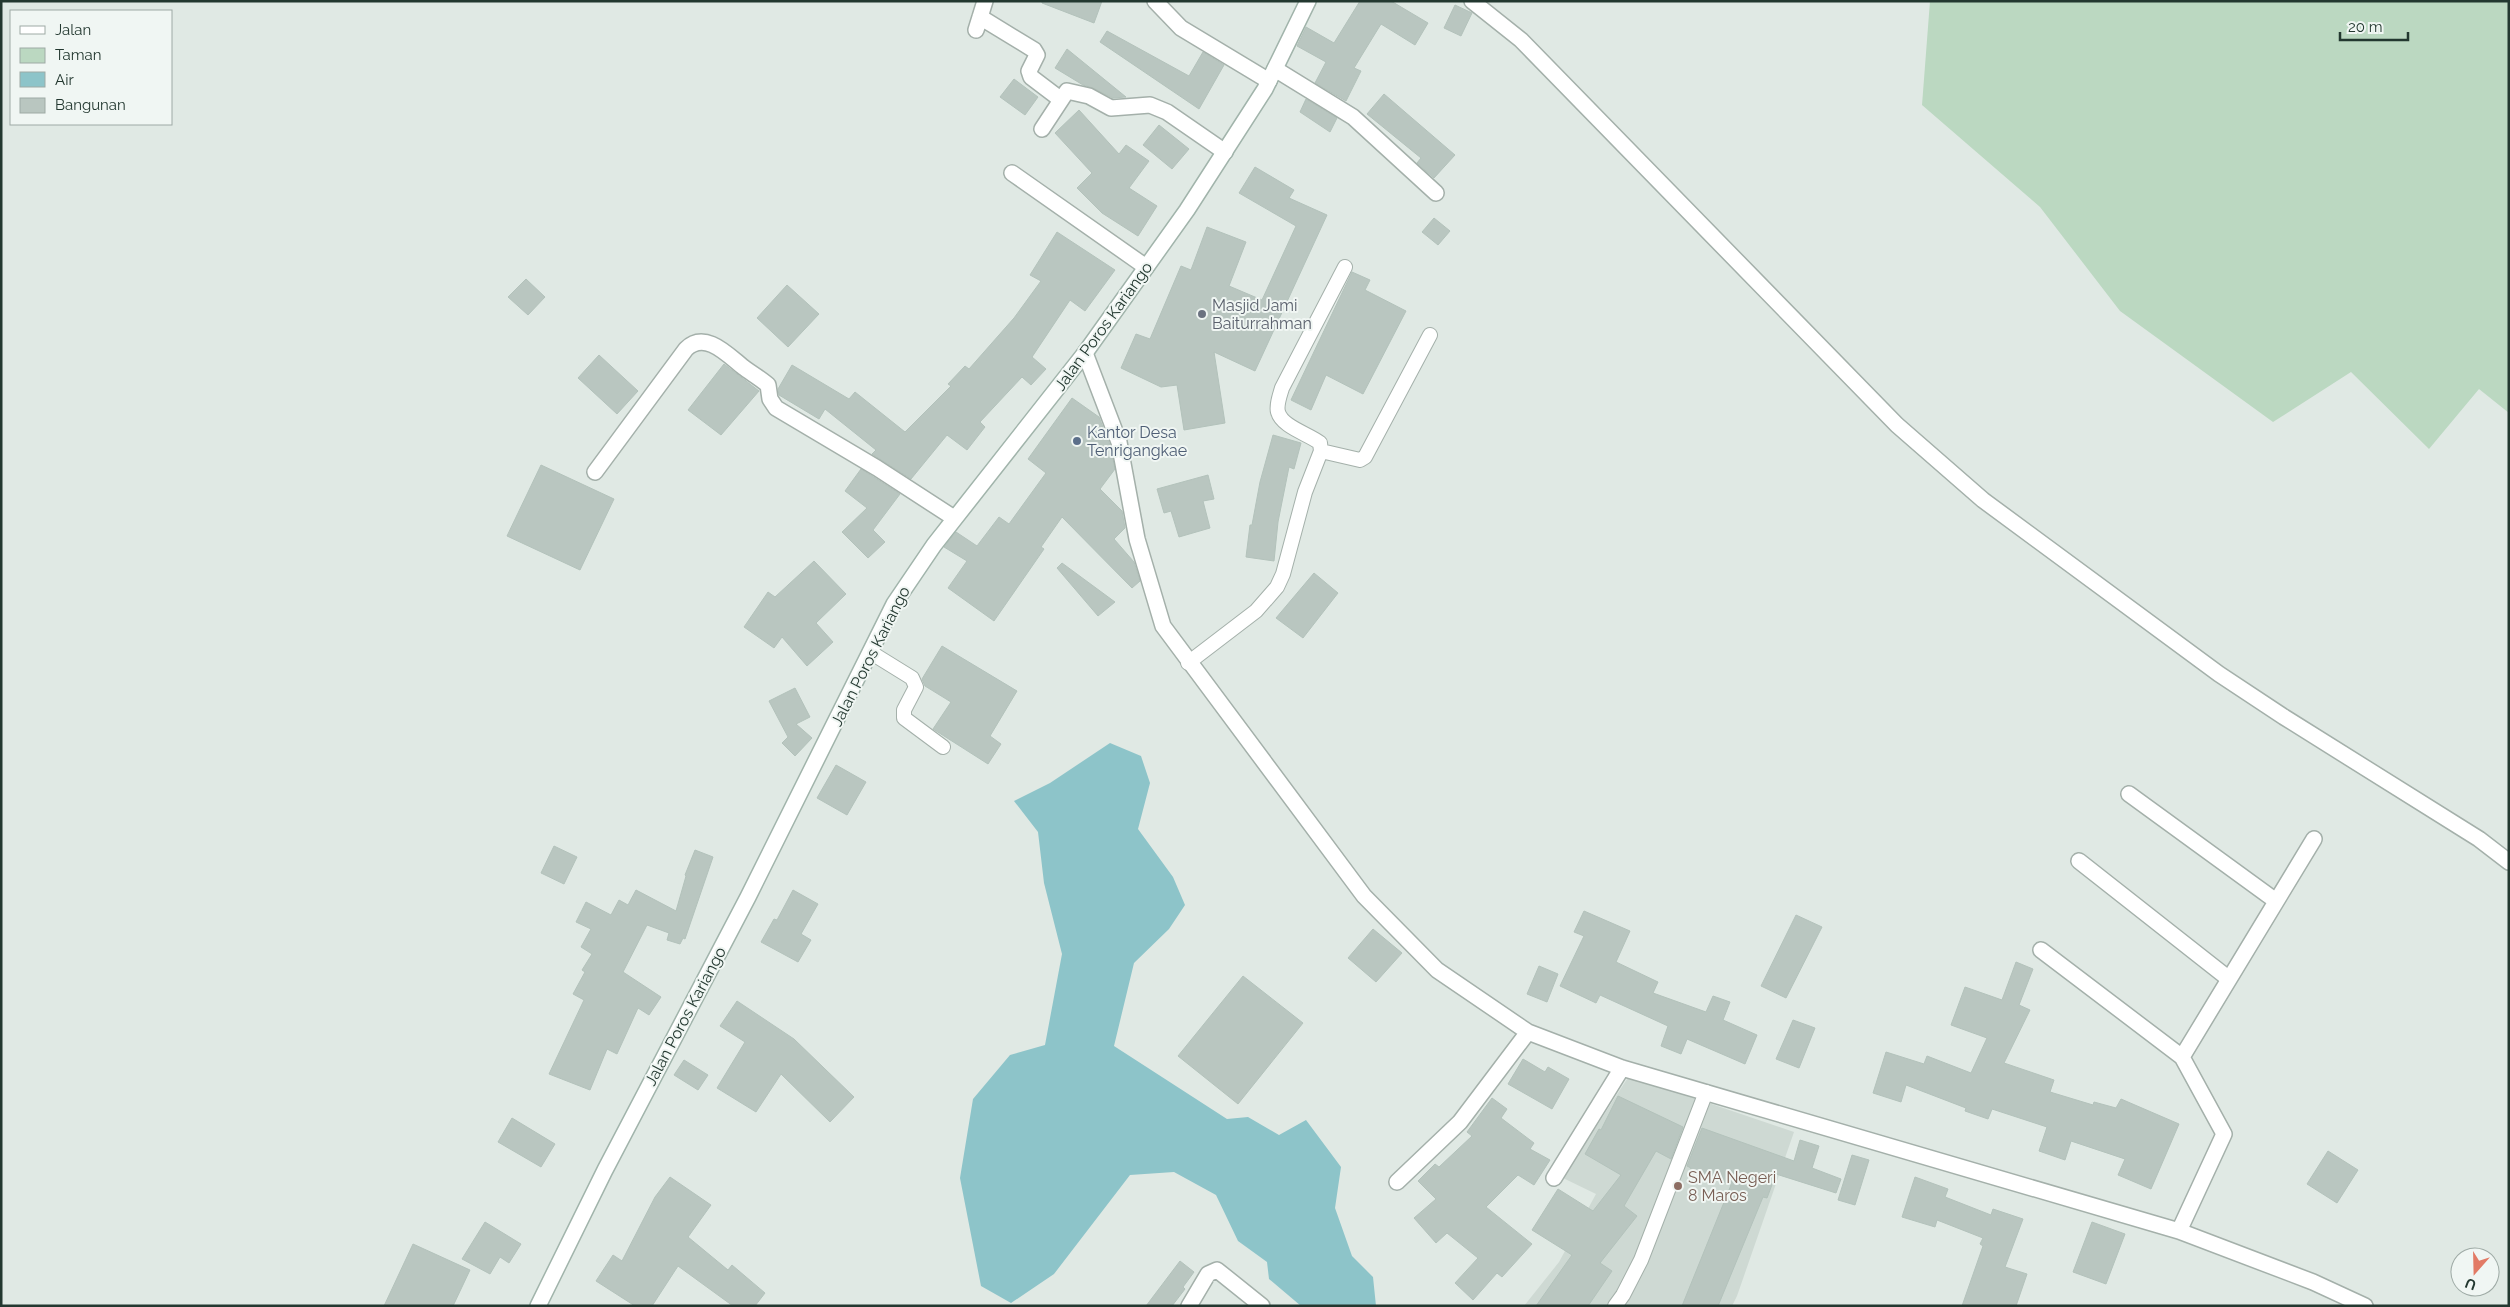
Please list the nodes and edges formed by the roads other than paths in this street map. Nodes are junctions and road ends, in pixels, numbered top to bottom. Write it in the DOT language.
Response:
graph roads {
  1 [pos="985,1"];
  2 [pos="1155,1"];
  3 [pos="1308,1"];
  4 [pos="1472,1"];
  5 [pos="1272,75"];
  6 [pos="1060,99"];
  7 [pos="1042,129"];
  8 [pos="1225,152"];
  9 [pos="1012,173"];
  10 [pos="1436,193"];
  11 [pos="1146,267"];
  12 [pos="1345,267"];
  13 [pos="1430,335"];
  14 [pos="1085,353"];
  15 [pos="1321,451"];
  16 [pos="595,472"];
  17 [pos="954,518"];
  18 [pos="870,652"];
  19 [pos="1188,663"];
  20 [pos="943,747"];
  21 [pos="2129,794"];
  22 [pos="2314,839"];
  23 [pos="2079,861"];
  24 [pos="2509,862"];
  25 [pos="2276,901"];
  26 [pos="2041,950"];
  27 [pos="2229,978"];
  28 [pos="1528,1032"];
  29 [pos="2182,1057"];
  30 [pos="1622,1068"];
  31 [pos="1706,1092"];
  32 [pos="1554,1178"];
  33 [pos="1398,1182"];
  34 [pos="2179,1231"];
  35 [pos="1252,1303"];
  36 [pos="538,1306"];
  37 [pos="1188,1306"];
  38 [pos="1614,1306"];
  39 [pos="2365,1306"];
  1 -- 6 [label="street"];
  2 -- 5 [label="street"];
  3 -- 5 [label="street, Jalan Poros Kariango"];
  4 -- 24 [label="street"];
  5 -- 8 [label="street, Jalan Poros Kariango"];
  5 -- 10 [label="street"];
  6 -- 7 [label="street"];
  6 -- 8 [label="street"];
  8 -- 11 [label="street, Jalan Poros Kariango"];
  9 -- 11 [label="street"];
  11 -- 14 [label="street, Jalan Poros Kariango"];
  12 -- 15 [label="lane"];
  13 -- 15 [label="lane"];
  14 -- 17 [label="street, Jalan Poros Kariango"];
  14 -- 19 [label="street"];
  15 -- 19 [label="lane"];
  16 -- 17 [label="street"];
  17 -- 18 [label="street, Jalan Poros Kariango"];
  18 -- 20 [label="lane"];
  18 -- 36 [label="street, Jalan Poros Kariango"];
  19 -- 28 [label="street"];
  21 -- 25 [label="street"];
  22 -- 25 [label="street"];
  23 -- 27 [label="street"];
  25 -- 27 [label="street"];
  26 -- 29 [label="street"];
  27 -- 29 [label="street"];
  28 -- 30 [label="street"];
  28 -- 33 [label="street"];
  29 -- 34 [label="street"];
  30 -- 31 [label="street"];
  30 -- 32 [label="street"];
  31 -- 34 [label="street"];
  31 -- 38 [label="lane"];
  34 -- 39 [label="street"];
  35 -- 37 [label="street"];
}
